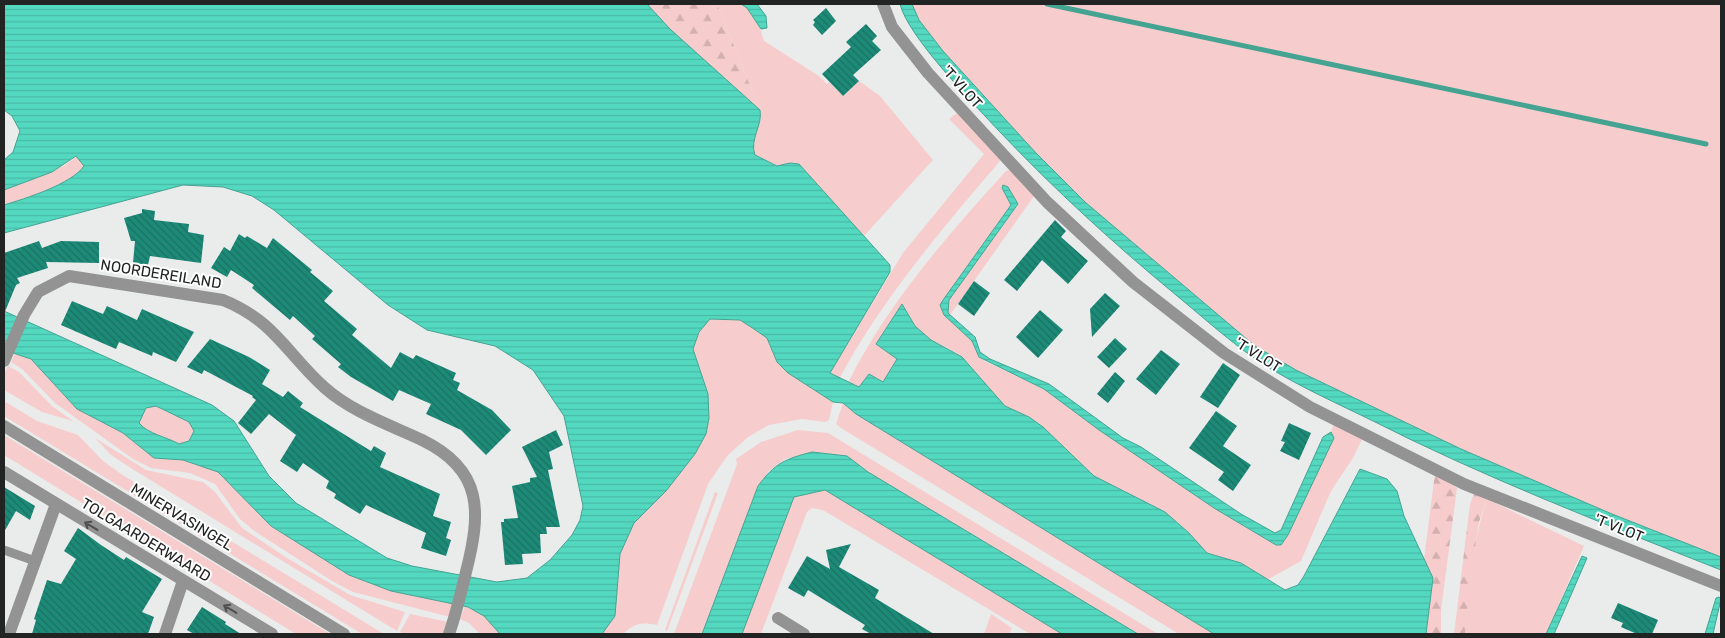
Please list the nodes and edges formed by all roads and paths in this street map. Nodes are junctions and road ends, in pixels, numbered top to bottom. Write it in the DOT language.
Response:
graph roads {
  1 [pos="883,4"];
  2 [pos="4,360"];
  3 [pos="4,426"];
  4 [pos="4,472"];
  5 [pos="56,504"];
  6 [pos="4,550"];
  7 [pos="35,561"];
  8 [pos="183,581"];
  9 [pos="1721,586"];
  10 [pos="778,618"];
  11 [pos="9,634"];
  12 [pos="165,634"];
  13 [pos="272,634"];
  14 [pos="344,634"];
  15 [pos="449,634"];
  16 [pos="804,634"];
  1 -- 9 [label="street, 'T VLOT"];
  2 -- 15 [label="street, NOORDEREILAND"];
  3 -- 14 [label="street, MINERVASINGEL"];
  4 -- 5 [label="street, TOLGAARDERWAARD"];
  5 -- 7 [label="street"];
  8 -- 5 [label="street, TOLGAARDERWAARD, one-way"];
  6 -- 7 [label="lane"];
  7 -- 11 [label="street"];
  8 -- 12 [label="street"];
  13 -- 8 [label="street, TOLGAARDERWAARD, one-way"];
  10 -- 16 [label="street"];
}
